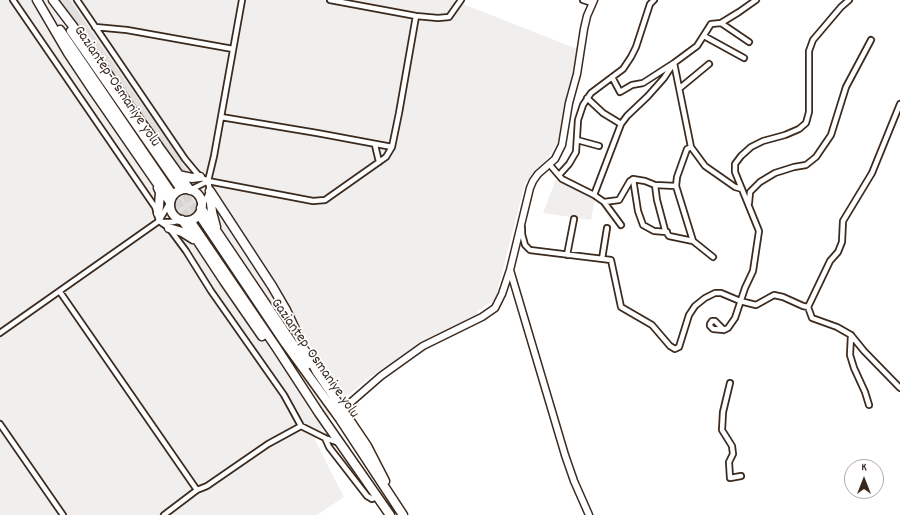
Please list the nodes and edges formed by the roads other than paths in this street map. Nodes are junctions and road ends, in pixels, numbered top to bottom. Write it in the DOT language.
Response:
graph roads {
  1 [pos="13,0"];
  2 [pos="37,0"];
  3 [pos="51,0"];
  4 [pos="76,0"];
  5 [pos="242,0"];
  6 [pos="330,0"];
  7 [pos="461,0"];
  8 [pos="583,0"];
  9 [pos="654,0"];
  10 [pos="756,0"];
  11 [pos="849,0"];
  12 [pos="593,1"];
  13 [pos="416,16"];
  14 [pos="721,23"];
  15 [pos="95,26"];
  16 [pos="704,36"];
  17 [pos="871,40"];
  18 [pos="749,42"];
  19 [pos="233,49"];
  20 [pos="744,58"];
  21 [pos="674,63"];
  22 [pos="709,64"];
  23 [pos="612,77"];
  24 [pos="680,88"];
  25 [pos="588,98"];
  26 [pos="900,104"];
  27 [pos="221,117"];
  28 [pos="621,124"];
  29 [pos="577,140"];
  30 [pos="375,145"];
  31 [pos="599,146"];
  32 [pos="392,147"];
  33 [pos="691,147"];
  34 [pos="378,162"];
  35 [pos="550,164"];
  36 [pos="178,175"];
  37 [pos="559,175"];
  38 [pos="200,177"];
  39 [pos="634,179"];
  40 [pos="208,181"];
  41 [pos="158,185"];
  42 [pos="178,185"];
  43 [pos="655,186"];
  44 [pos="676,186"];
  45 [pos="742,189"];
  46 [pos="190,190"];
  47 [pos="170,191"];
  48 [pos="210,191"];
  49 [pos="594,195"];
  50 [pos="170,202"];
  51 [pos="604,202"];
  52 [pos="749,205"];
  53 [pos="201,208"];
  54 [pos="158,217"];
  55 [pos="202,219"];
  56 [pos="574,219"];
  57 [pos="182,220"];
  58 [pos="522,220"];
  59 [pos="193,225"];
  60 [pos="621,226"];
  61 [pos="168,228"];
  62 [pos="607,228"];
  63 [pos="667,232"];
  64 [pos="218,233"];
  65 [pos="693,241"];
  66 [pos="199,243"];
  67 [pos="567,255"];
  68 [pos="713,257"];
  69 [pos="602,259"];
  70 [pos="510,270"];
  71 [pos="60,292"];
  72 [pos="740,301"];
  73 [pos="808,307"];
  74 [pos="724,330"];
  75 [pos="0,333"];
  76 [pos="851,335"];
  77 [pos="730,383"];
  78 [pos="900,388"];
  79 [pos="327,403"];
  80 [pos="869,405"];
  81 [pos="342,410"];
  82 [pos="319,413"];
  83 [pos="0,424"];
  84 [pos="301,426"];
  85 [pos="325,438"];
  86 [pos="340,444"];
  87 [pos="741,476"];
  88 [pos="197,490"];
  89 [pos="387,492"];
  90 [pos="377,497"];
  91 [pos="63,515"];
  92 [pos="164,515"];
  93 [pos="390,515"];
  94 [pos="403,515"];
  95 [pos="589,515"];
  1 -- 54 [label="street"];
  2 -- 41 [label="highway"];
  2 -- 47 [label="highway, Gaziantep-Osmaniye yolu"];
  3 -- 36 [label="highway"];
  3 -- 42 [label="highway, Gaziantep-Osmaniye yolu"];
  4 -- 15 [label="street"];
  5 -- 19 [label="street"];
  6 -- 13 [label="street"];
  7 -- 13 [label="street"];
  8 -- 12 [label="street"];
  9 -- 23 [label="street"];
  10 -- 14 [label="street"];
  11 -- 45 [label="street"];
  12 -- 35 [label="street"];
  13 -- 32 [label="street"];
  14 -- 16 [label="street"];
  14 -- 18 [label="street"];
  15 -- 19 [label="street"];
  15 -- 38 [label="street"];
  16 -- 20 [label="street"];
  16 -- 21 [label="street"];
  17 -- 52 [label="street"];
  19 -- 27 [label="street"];
  21 -- 23 [label="street"];
  21 -- 24 [label="street"];
  21 -- 28 [label="street"];
  22 -- 24 [label="street"];
  23 -- 25 [label="street"];
  24 -- 33 [label="street"];
  25 -- 28 [label="street"];
  25 -- 29 [label="street"];
  26 -- 73 [label="street"];
  27 -- 30 [label="street"];
  27 -- 40 [label="street"];
  28 -- 49 [label="street"];
  29 -- 31 [label="street"];
  29 -- 37 [label="street"];
  30 -- 32 [label="street"];
  30 -- 34 [label="street"];
  32 -- 34 [label="street"];
  33 -- 44 [label="street"];
  33 -- 45 [label="street"];
  34 -- 40 [label="street"];
  35 -- 37 [label="street"];
  35 -- 58 [label="street"];
  36 -- 38 [label="highway"];
  36 -- 46 [label="highway"];
  37 -- 49 [label="street"];
  38 -- 40 [label="street"];
  39 -- 43 [label="street"];
  39 -- 51 [label="street"];
  39 -- 63 [label="street"];
  40 -- 46 [label="street"];
  40 -- 48 [label="street"];
  41 -- 50 [label="highway"];
  41 -- 54 [label="highway"];
  43 -- 44 [label="street"];
  43 -- 63 [label="street"];
  44 -- 65 [label="street"];
  45 -- 52 [label="street"];
  46 -- 50 [label="highway"];
  46 -- 53 [label="highway"];
  48 -- 53 [label="street"];
  48 -- 64 [label="highway"];
  48 -- 81 [label="highway"];
  49 -- 51 [label="street"];
  50 -- 54 [label="street"];
  50 -- 57 [label="highway"];
  51 -- 60 [label="street"];
  52 -- 72 [label="street"];
  53 -- 57 [label="highway"];
  53 -- 64 [label="highway"];
  54 -- 57 [label="street"];
  54 -- 61 [label="street"];
  54 -- 71 [label="street"];
  55 -- 79 [label="highway, Gaziantep-Osmaniye yolu"];
  56 -- 67 [label="street"];
  57 -- 66 [label="highway"];
  58 -- 67 [label="street"];
  58 -- 70 [label="street"];
  59 -- 82 [label="highway, Gaziantep-Osmaniye yolu"];
  61 -- 66 [label="highway"];
  61 -- 84 [label="street"];
  62 -- 69 [label="street"];
  63 -- 65 [label="street"];
  64 -- 79 [label="highway"];
  65 -- 68 [label="street"];
  66 -- 82 [label="highway"];
  67 -- 69 [label="street"];
  69 -- 72 [label="street"];
  70 -- 81 [label="street"];
  70 -- 95 [label="street"];
  71 -- 75 [label="street"];
  71 -- 88 [label="street"];
  72 -- 73 [label="street"];
  72 -- 74 [label="street"];
  73 -- 76 [label="street"];
  76 -- 78 [label="street"];
  76 -- 80 [label="street"];
  77 -- 87 [label="street"];
  79 -- 89 [label="highway, Gaziantep-Osmaniye yolu"];
  81 -- 89 [label="highway"];
  82 -- 86 [label="highway, Gaziantep-Osmaniye yolu"];
  83 -- 91 [label="street"];
  84 -- 85 [label="street"];
  84 -- 88 [label="street"];
  85 -- 86 [label="street"];
  85 -- 90 [label="street"];
  86 -- 90 [label="highway, Gaziantep-Osmaniye yolu"];
  88 -- 92 [label="street"];
  89 -- 94 [label="highway, Gaziantep-Osmaniye yolu"];
  90 -- 93 [label="highway, Gaziantep-Osmaniye yolu"];
}
